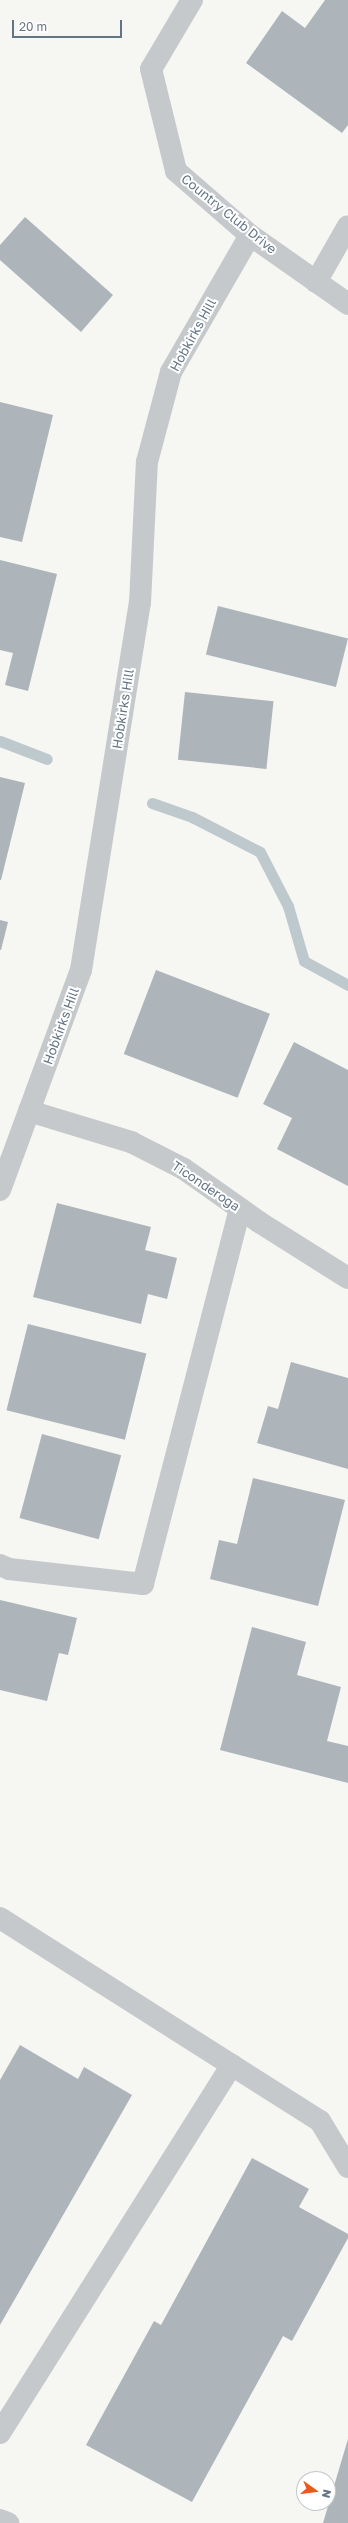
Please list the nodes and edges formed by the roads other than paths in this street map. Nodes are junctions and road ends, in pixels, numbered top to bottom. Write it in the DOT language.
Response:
graph roads {
  1 [pos="192,0"];
  2 [pos="348,226"];
  3 [pos="250,235"];
  4 [pos="316,282"];
  5 [pos="348,304"];
  6 [pos="29,1111"];
  7 [pos="0,1190"];
  8 [pos="240,1209"];
  9 [pos="348,1278"];
  10 [pos="0,1565"];
  11 [pos="0,1918"];
  12 [pos="232,2065"];
  13 [pos="348,2167"];
  14 [pos="0,2433"];
  15 [pos="0,2520"];
  16 [pos="8,2523"];
  1 -- 3 [label="street, Country Club Drive"];
  2 -- 4 [label="street"];
  3 -- 4 [label="street, Country Club Drive"];
  3 -- 6 [label="street, Hobkirks Hill"];
  4 -- 5 [label="street, Country Club Drive"];
  6 -- 7 [label="street, Hobkirks Hill"];
  6 -- 8 [label="street, Ticonderoga"];
  8 -- 9 [label="street, Ticonderoga"];
  8 -- 10 [label="street"];
  11 -- 12 [label="street"];
  12 -- 13 [label="street"];
  12 -- 14 [label="street"];
  15 -- 16 [label="street"];
}
